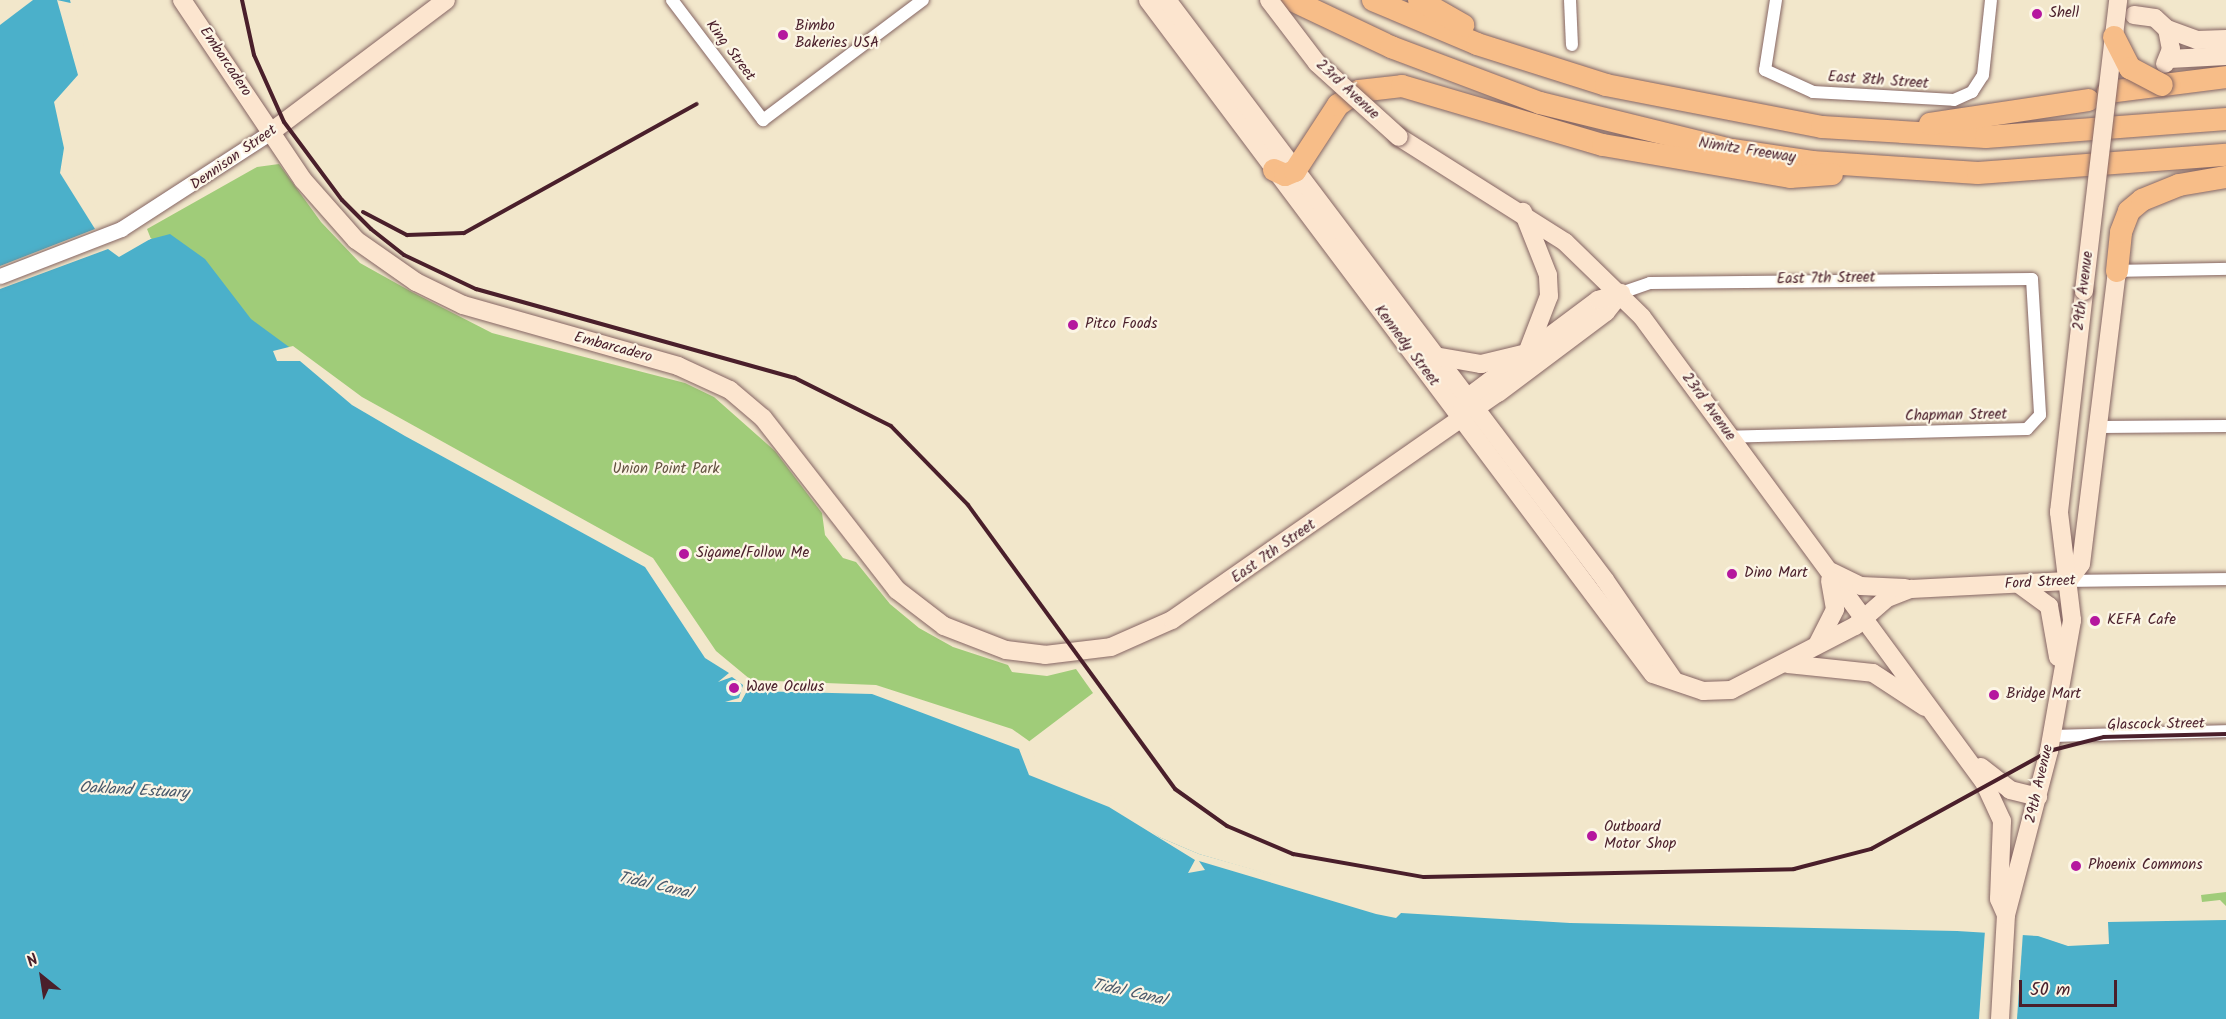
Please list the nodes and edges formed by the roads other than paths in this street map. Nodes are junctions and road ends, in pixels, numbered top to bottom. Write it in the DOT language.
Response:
graph roads {
  1 [pos="182,0"];
  2 [pos="446,0"];
  3 [pos="672,0"];
  4 [pos="923,0"];
  5 [pos="1148,0"];
  6 [pos="1167,0"];
  7 [pos="1269,0"];
  8 [pos="1292,0"];
  9 [pos="1373,0"];
  10 [pos="1419,0"];
  11 [pos="1570,0"];
  12 [pos="1776,0"];
  13 [pos="1991,0"];
  14 [pos="2118,0"];
  15 [pos="2149,0"];
  16 [pos="2134,15"];
  17 [pos="2161,24"];
  18 [pos="2114,38"];
  19 [pos="2226,39"];
  20 [pos="1572,45"];
  21 [pos="2226,56"];
  22 [pos="1550,69"];
  23 [pos="2166,70"];
  24 [pos="2226,77"];
  25 [pos="2098,96"];
  26 [pos="2226,118"];
  27 [pos="1862,130"];
  28 [pos="271,132"];
  29 [pos="2226,155"];
  30 [pos="1284,170"];
  31 [pos="1899,170"];
  32 [pos="2226,177"];
  33 [pos="1522,212"];
  34 [pos="2226,269"];
  35 [pos="2117,271"];
  36 [pos="0,276"];
  37 [pos="2032,279"];
  38 [pos="1621,293"];
  39 [pos="1527,353"];
  40 [pos="1435,356"];
  41 [pos="1471,404"];
  42 [pos="1459,418"];
  43 [pos="2226,426"];
  44 [pos="2100,427"];
  45 [pos="1729,437"];
  46 [pos="1828,569"];
  47 [pos="2226,579"];
  48 [pos="2068,581"];
  49 [pos="2018,585"];
  50 [pos="1911,589"];
  51 [pos="1865,619"];
  52 [pos="1816,645"];
  53 [pos="1072,654"];
  54 [pos="1788,664"];
  55 [pos="2059,670"];
  56 [pos="1673,679"];
  57 [pos="1936,714"];
  58 [pos="2226,731"];
  59 [pos="2050,736"];
  60 [pos="2088,736"];
  61 [pos="2226,738"];
  62 [pos="1966,754"];
  63 [pos="2038,796"];
  64 [pos="2006,915"];
  65 [pos="2000,1019"];
  1 -- 28 [label="main road, Embarcadero"];
  2 -- 28 [label="main road, Dennison Street"];
  3 -- 4 [label="street, King Street"];
  5 -- 30 [label="main road, Kennedy Street"];
  6 -- 30 [label="main road, Kennedy Street"];
  7 -- 33 [label="main road, 23rd Avenue, bridge"];
  8 -- 31 [label="highway, Nimitz Freeway"];
  9 -- 22 [label="highway"];
  10 -- 22 [label="highway"];
  11 -- 20 [label="street"];
  12 -- 13 [label="street, East 8th Street"];
  14 -- 18 [label="main road, 29th Avenue, bridge"];
  15 -- 17 [label="main road"];
  16 -- 17 [label="main road"];
  17 -- 19 [label="main road"];
  17 -- 23 [label="main road"];
  18 -- 23 [label="highway, bridge"];
  18 -- 25 [label="main road, 29th Avenue, bridge"];
  21 -- 23 [label="main road"];
  22 -- 27 [label="highway"];
  23 -- 24 [label="highway"];
  23 -- 25 [label="highway"];
  25 -- 27 [label="highway"];
  25 -- 48 [label="main road, 29th Avenue, bridge"];
  26 -- 27 [label="highway"];
  28 -- 36 [label="street, Dennison Street"];
  28 -- 53 [label="main road, Embarcadero"];
  29 -- 31 [label="highway, Nimitz Freeway"];
  30 -- 31 [label="highway"];
  30 -- 40 [label="main road, Kennedy Street"];
  30 -- 42 [label="main road, Kennedy Street"];
  32 -- 35 [label="highway"];
  33 -- 38 [label="main road, 23rd Avenue"];
  33 -- 39 [label="main road"];
  34 -- 35 [label="street"];
  35 -- 44 [label="main road, 29th Avenue"];
  37 -- 38 [label="street, East 7th Street"];
  37 -- 45 [label="street, Chapman Street"];
  38 -- 39 [label="main road, East 7th Street"];
  38 -- 41 [label="main road, East 7th Street"];
  38 -- 45 [label="main road, 23rd Avenue"];
  39 -- 40 [label="main road"];
  39 -- 41 [label="main road, East 7th Street"];
  40 -- 41 [label="main road, Kennedy Street"];
  41 -- 42 [label="main road, East 7th Street"];
  41 -- 56 [label="main road, Kennedy Street"];
  42 -- 53 [label="main road, East 7th Street"];
  42 -- 56 [label="main road, Kennedy Street"];
  43 -- 44 [label="street"];
  44 -- 48 [label="main road, 29th Avenue"];
  45 -- 46 [label="main road, 23rd Avenue"];
  46 -- 50 [label="main road"];
  46 -- 51 [label="main road, 23rd Avenue"];
  46 -- 52 [label="main road"];
  47 -- 48 [label="street, Ford Street"];
  48 -- 49 [label="main road, Ford Street"];
  48 -- 55 [label="main road, 29th Avenue"];
  49 -- 50 [label="main road, Ford Street"];
  49 -- 55 [label="main road"];
  50 -- 51 [label="main road, Ford Street"];
  51 -- 52 [label="main road, Kennedy Street"];
  51 -- 57 [label="main road, 23rd Avenue"];
  52 -- 54 [label="main road, Kennedy Street"];
  54 -- 56 [label="main road, Kennedy Street"];
  54 -- 57 [label="main road"];
  55 -- 59 [label="main road, 29th Avenue"];
  57 -- 62 [label="main road, 23rd Avenue"];
  58 -- 60 [label="street, Glascock Street"];
  59 -- 60 [label="street, Glascock Street"];
  59 -- 63 [label="main road, 29th Avenue"];
  60 -- 61 [label="street, Glascock Street"];
  62 -- 63 [label="main road"];
  62 -- 64 [label="main road, 23rd Avenue"];
  63 -- 64 [label="main road, 29th Avenue"];
  64 -- 65 [label="main road"];
}
